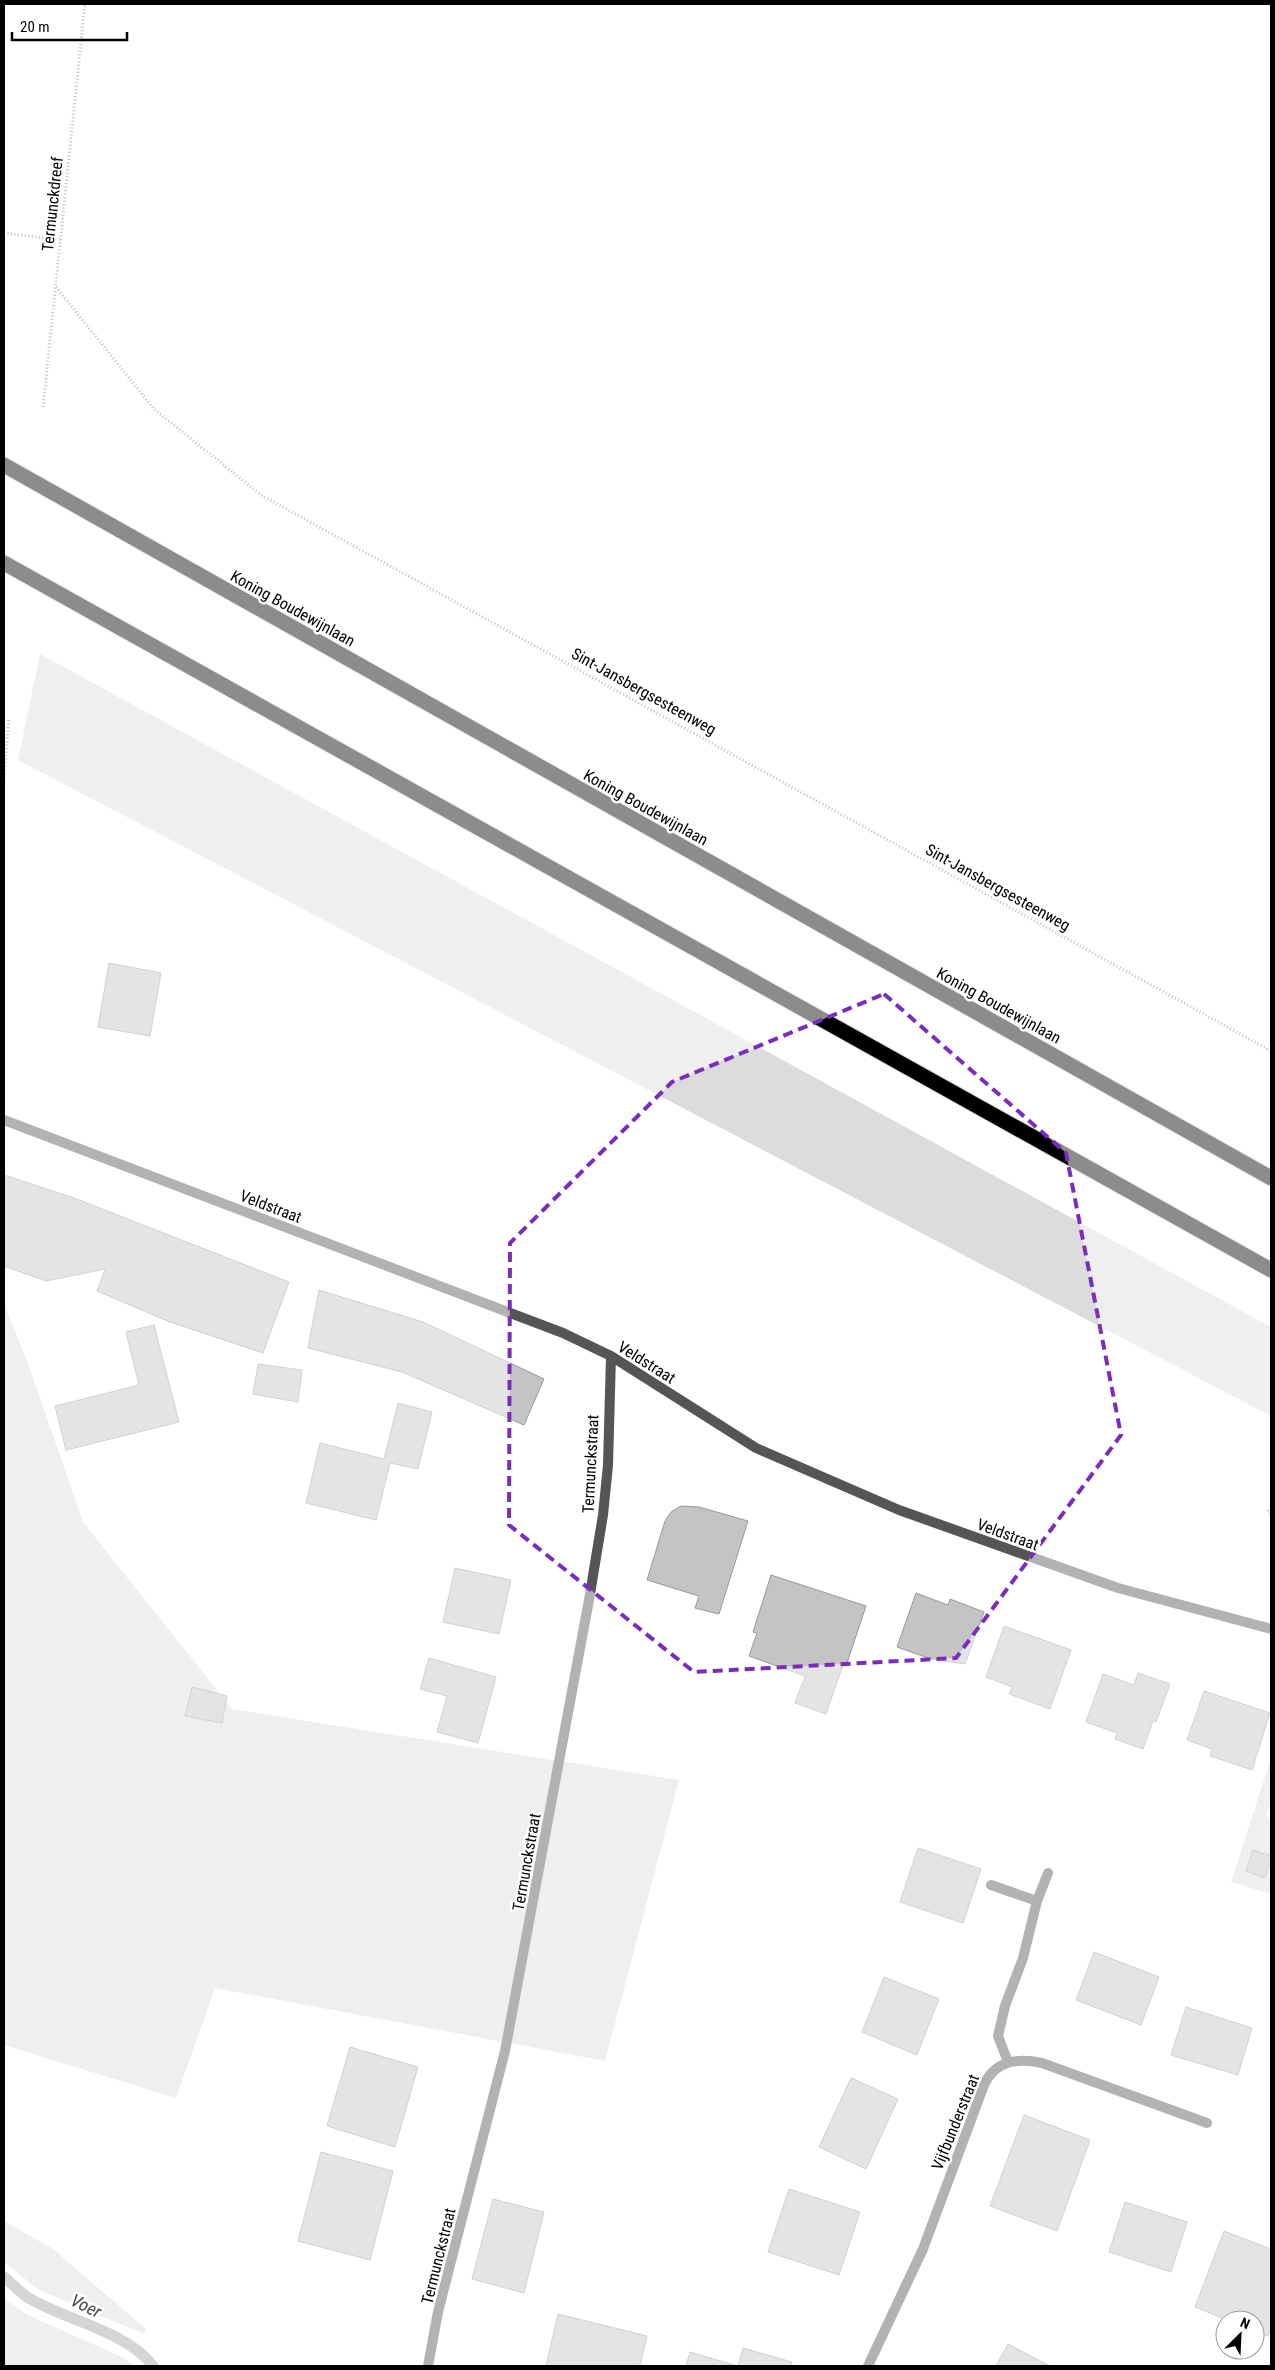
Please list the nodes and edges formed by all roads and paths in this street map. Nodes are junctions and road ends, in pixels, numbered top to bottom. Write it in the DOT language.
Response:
graph roads {
  1 [pos="85,4"];
  2 [pos="4,233"];
  3 [pos="61,240"];
  4 [pos="56,287"];
  5 [pos="43,407"];
  6 [pos="4,465"];
  7 [pos="4,562"];
  8 [pos="9,718"];
  9 [pos="4,776"];
  10 [pos="1271,1051"];
  11 [pos="4,1120"];
  12 [pos="1271,1178"];
  13 [pos="1271,1270"];
  14 [pos="611,1356"];
  15 [pos="1268,1510"];
  16 [pos="1271,1514"];
  17 [pos="1271,1629"];
  18 [pos="1048,1873"];
  19 [pos="991,1885"];
  20 [pos="1037,1901"];
  21 [pos="1008,2062"];
  22 [pos="1207,2123"];
  23 [pos="428,2366"];
  24 [pos="868,2366"];
  1 -- 3 [label="path, Termunckdreef"];
  2 -- 3 [label="path"];
  3 -- 4 [label="path, Termunckdreef"];
  4 -- 5 [label="path, Termunckdreef"];
  4 -- 10 [label="path, Sint-Jansbergsesteenweg"];
  6 -- 12 [label="highway, Koning Boudewijnlaan"];
  7 -- 13 [label="highway"];
  8 -- 9 [label="path"];
  11 -- 14 [label="street, Veldstraat"];
  14 -- 17 [label="street, Veldstraat"];
  14 -- 23 [label="street, Termunckstraat"];
  15 -- 16 [label="path"];
  18 -- 20 [label="street"];
  19 -- 20 [label="street"];
  20 -- 21 [label="street"];
  21 -- 22 [label="street"];
  21 -- 24 [label="street, Vijfbunderstraat"];
}
